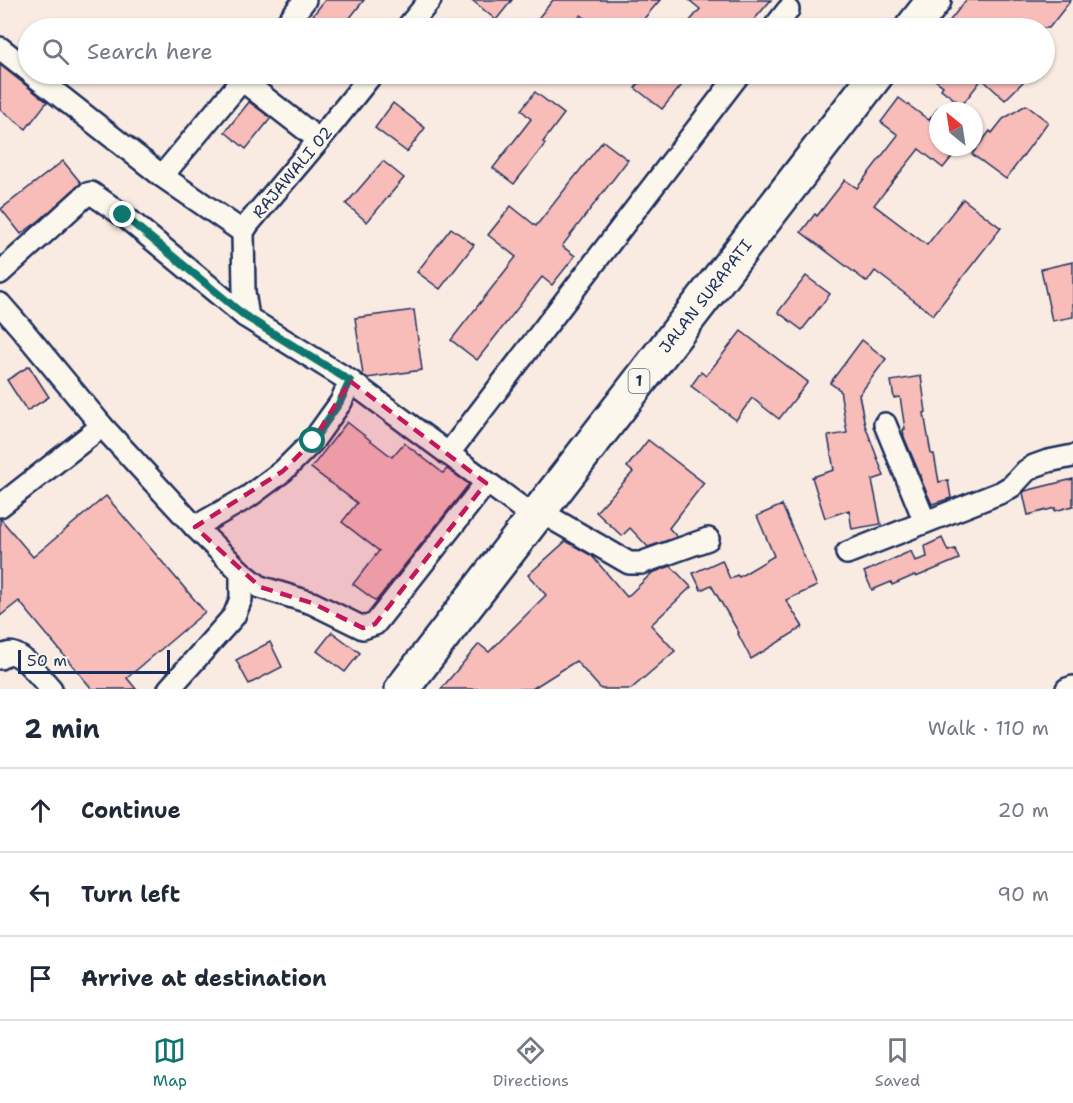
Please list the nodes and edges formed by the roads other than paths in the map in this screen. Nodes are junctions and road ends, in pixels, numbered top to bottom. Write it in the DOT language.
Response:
graph roads {
  1 [pos="305,0"];
  2 [pos="429,0"];
  3 [pos="934,0"];
  4 [pos="788,10"];
  5 [pos="291,18"];
  6 [pos="415,18"];
  7 [pos="782,18"];
  8 [pos="920,18"];
  9 [pos="0,48"];
  10 [pos="18,62"];
  11 [pos="45,84"];
  12 [pos="238,84"];
  13 [pos="252,84"];
  14 [pos="364,84"];
  15 [pos="732,84"];
  16 [pos="869,84"];
  17 [pos="319,140"];
  18 [pos="162,177"];
  19 [pos="243,232"];
  20 [pos="0,273"];
  21 [pos="0,304"];
  22 [pos="245,316"];
  23 [pos="350,381"];
  24 [pos="885,424"];
  25 [pos="102,426"];
  26 [pos="448,454"];
  27 [pos="1073,456"];
  28 [pos="486,483"];
  29 [pos="0,506"];
  30 [pos="537,514"];
  31 [pos="925,522"];
  32 [pos="195,527"];
  33 [pos="708,539"];
  34 [pos="847,553"];
  35 [pos="241,572"];
  36 [pos="0,658"];
  37 [pos="1073,687"];
  38 [pos="51,689"];
  39 [pos="169,689"];
  40 [pos="402,689"];
  41 [pos="1067,689"];
  1 -- 5 [label="street"];
  2 -- 6 [label="street"];
  3 -- 8 [label="highway"];
  4 -- 7 [label="street"];
  9 -- 10 [label="street"];
  11 -- 18 [label="street"];
  12 -- 18 [label="street"];
  13 -- 17 [label="street"];
  14 -- 17 [label="street, RAJAWALI 02"];
  15 -- 26 [label="street"];
  16 -- 30 [label="highway, JALAN SURAPATI / 1"];
  17 -- 19 [label="street, RAJAWALI 02"];
  18 -- 19 [label="street"];
  19 -- 22 [label="street, RAJAWALI 02"];
  20 -- 22 [label="street"];
  21 -- 25 [label="street"];
  22 -- 23 [label="street"];
  23 -- 26 [label="street"];
  23 -- 32 [label="street"];
  24 -- 31 [label="street"];
  25 -- 29 [label="street"];
  25 -- 32 [label="street"];
  26 -- 28 [label="street"];
  27 -- 31 [label="street"];
  28 -- 30 [label="street"];
  28 -- 35 [label="street"];
  30 -- 33 [label="street"];
  30 -- 40 [label="highway, JALAN SURAPATI / 1"];
  31 -- 34 [label="street"];
  32 -- 35 [label="street"];
  35 -- 39 [label="street"];
  36 -- 38 [label="street"];
  37 -- 41 [label="street"];
}
